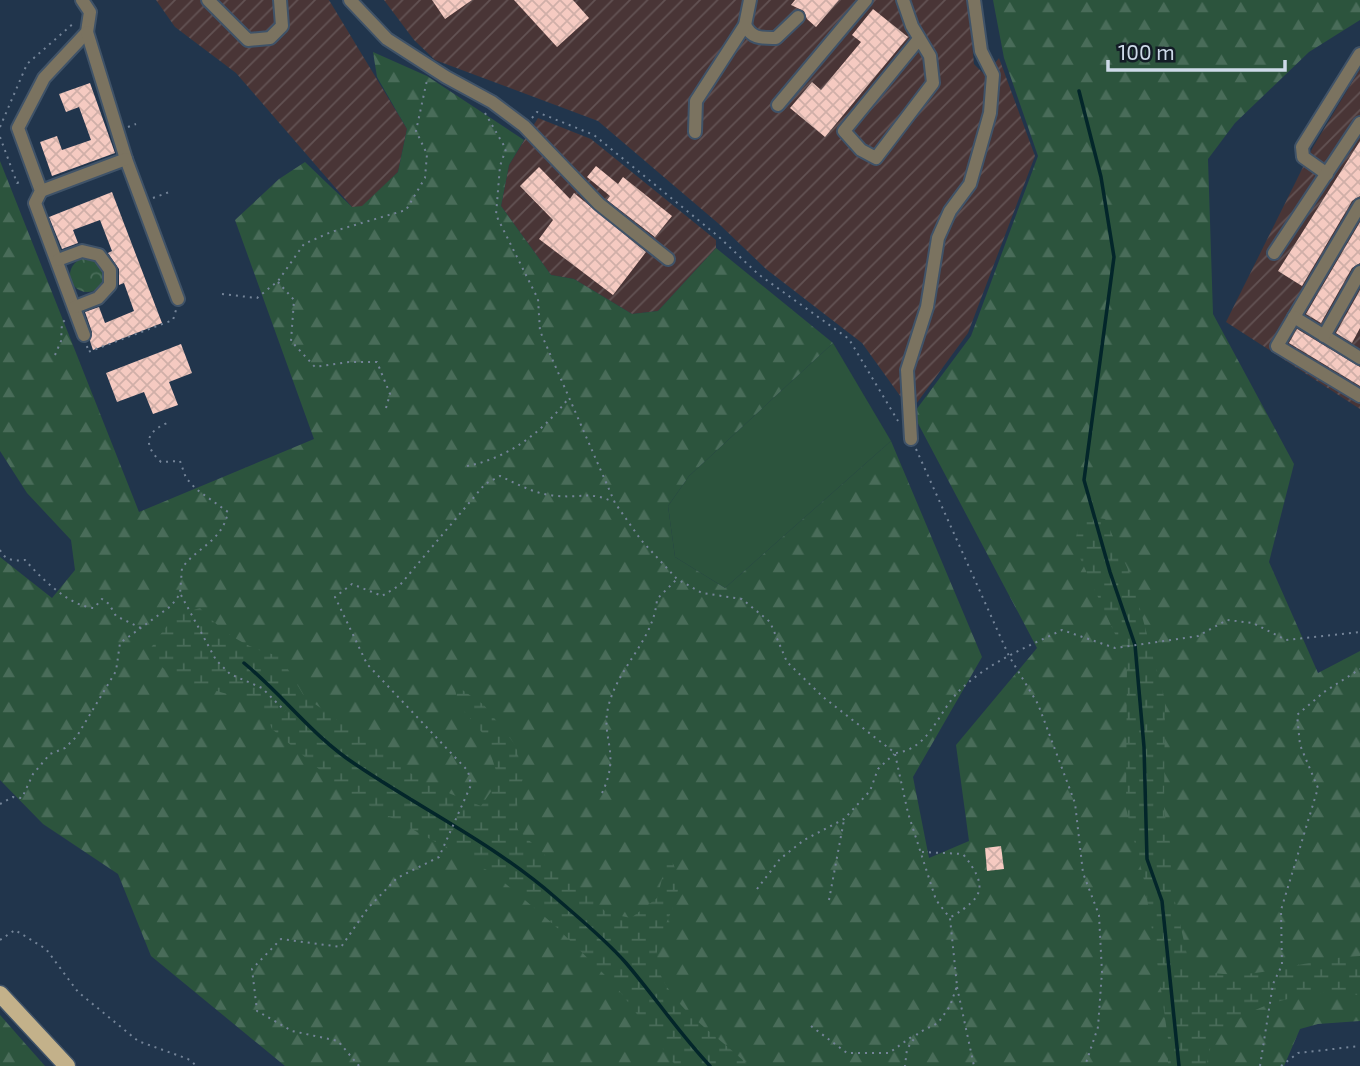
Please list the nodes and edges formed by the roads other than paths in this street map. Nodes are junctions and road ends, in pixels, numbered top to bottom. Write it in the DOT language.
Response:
graph roads {
  1 [pos="208,0"];
  2 [pos="280,0"];
  3 [pos="350,0"];
  4 [pos="750,0"];
  5 [pos="866,0"];
  6 [pos="903,0"];
  7 [pos="975,0"];
  8 [pos="85,5"];
  9 [pos="798,17"];
  10 [pos="745,24"];
  11 [pos="87,32"];
  12 [pos="919,39"];
  13 [pos="1360,54"];
  14 [pos="778,105"];
  15 [pos="1360,123"];
  16 [pos="695,132"];
  17 [pos="126,159"];
  18 [pos="1327,174"];
  19 [pos="41,191"];
  20 [pos="1360,205"];
  21 [pos="1274,253"];
  22 [pos="668,259"];
  23 [pos="58,260"];
  24 [pos="1360,272"];
  25 [pos="178,299"];
  26 [pos="75,307"];
  27 [pos="1294,317"];
  28 [pos="84,335"];
  29 [pos="1324,336"];
  30 [pos="1360,340"];
  31 [pos="1356,356"];
  32 [pos="1360,396"];
  33 [pos="911,439"];
  34 [pos="0,994"];
  35 [pos="67,1066"];
  1 -- 2 [label="lane"];
  3 -- 22 [label="lane"];
  4 -- 10 [label="lane"];
  5 -- 14 [label="lane"];
  6 -- 12 [label="lane"];
  7 -- 33 [label="lane"];
  8 -- 11 [label="lane"];
  9 -- 10 [label="lane"];
  10 -- 16 [label="lane"];
  11 -- 17 [label="lane"];
  11 -- 19 [label="lane"];
  12 -- 12 [label="lane"];
  13 -- 18 [label="lane"];
  15 -- 18 [label="lane"];
  17 -- 19 [label="lane"];
  17 -- 25 [label="lane"];
  18 -- 21 [label="lane"];
  19 -- 23 [label="lane"];
  20 -- 27 [label="lane"];
  23 -- 26 [label="lane"];
  23 -- 26 [label="lane"];
  24 -- 29 [label="lane"];
  26 -- 28 [label="lane"];
  27 -- 29 [label="lane"];
  27 -- 32 [label="lane"];
  29 -- 31 [label="lane"];
  30 -- 31 [label="lane"];
  34 -- 35 [label="main road"];
}
